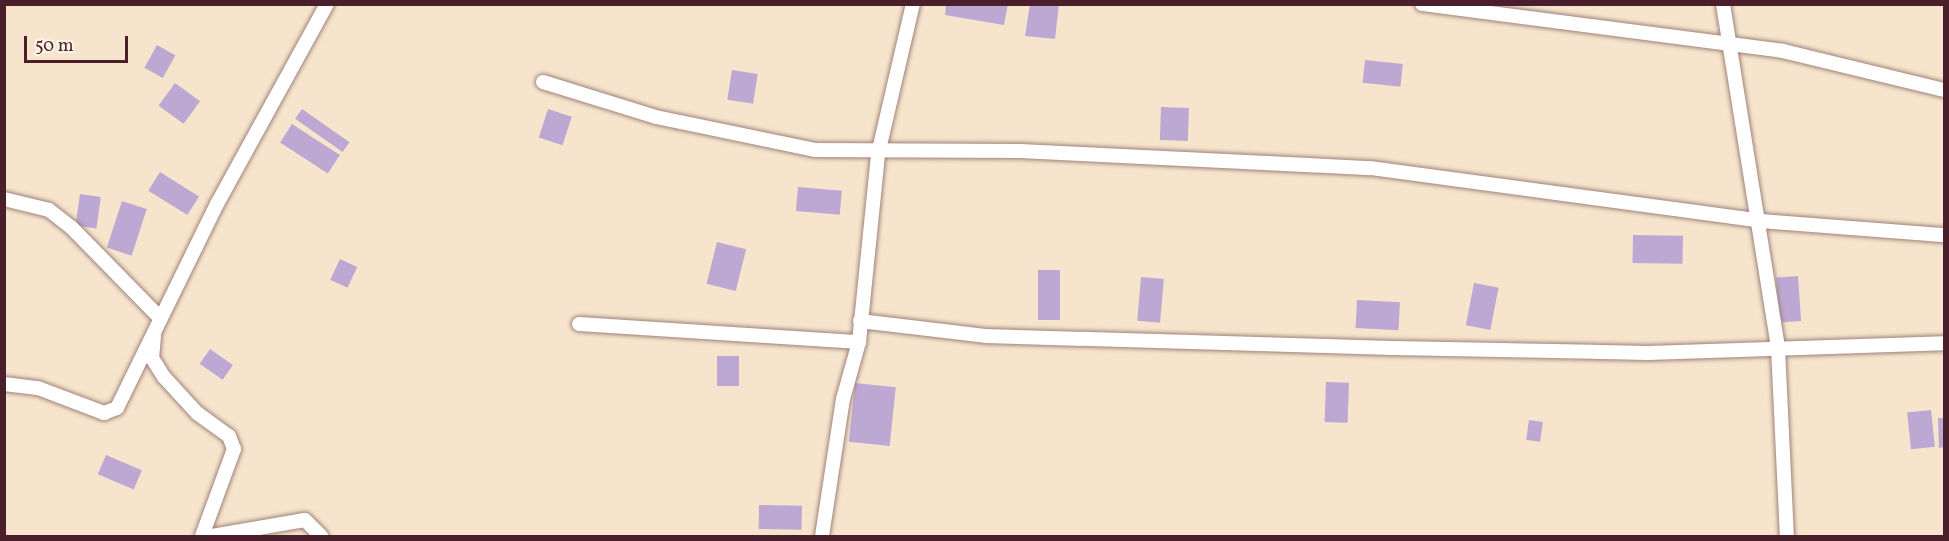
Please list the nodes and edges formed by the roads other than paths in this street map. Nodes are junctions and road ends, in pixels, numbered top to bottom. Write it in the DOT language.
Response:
graph roads {
  1 [pos="327,4"];
  2 [pos="913,4"];
  3 [pos="1422,4"];
  4 [pos="1723,4"];
  5 [pos="1730,44"];
  6 [pos="543,82"];
  7 [pos="1944,90"];
  8 [pos="878,154"];
  9 [pos="4,199"];
  10 [pos="1761,221"];
  11 [pos="1944,235"];
  12 [pos="860,321"];
  13 [pos="157,323"];
  14 [pos="579,324"];
  15 [pos="859,342"];
  16 [pos="1944,344"];
  17 [pos="1778,348"];
  18 [pos="146,359"];
  19 [pos="4,384"];
  20 [pos="202,537"];
  21 [pos="212,537"];
  22 [pos="321,537"];
  23 [pos="822,537"];
  24 [pos="1787,537"];
  1 -- 13 [label="street"];
  2 -- 8 [label="street"];
  3 -- 5 [label="street"];
  4 -- 5 [label="street"];
  5 -- 7 [label="street"];
  5 -- 10 [label="street"];
  6 -- 8 [label="street"];
  8 -- 10 [label="street"];
  8 -- 12 [label="street"];
  9 -- 13 [label="street"];
  10 -- 11 [label="street"];
  10 -- 17 [label="street"];
  12 -- 15 [label="street"];
  12 -- 17 [label="street"];
  13 -- 18 [label="street"];
  14 -- 15 [label="street"];
  15 -- 23 [label="street"];
  16 -- 17 [label="street"];
  17 -- 24 [label="street"];
  18 -- 19 [label="street"];
  18 -- 20 [label="street"];
  21 -- 22 [label="street"];
}
